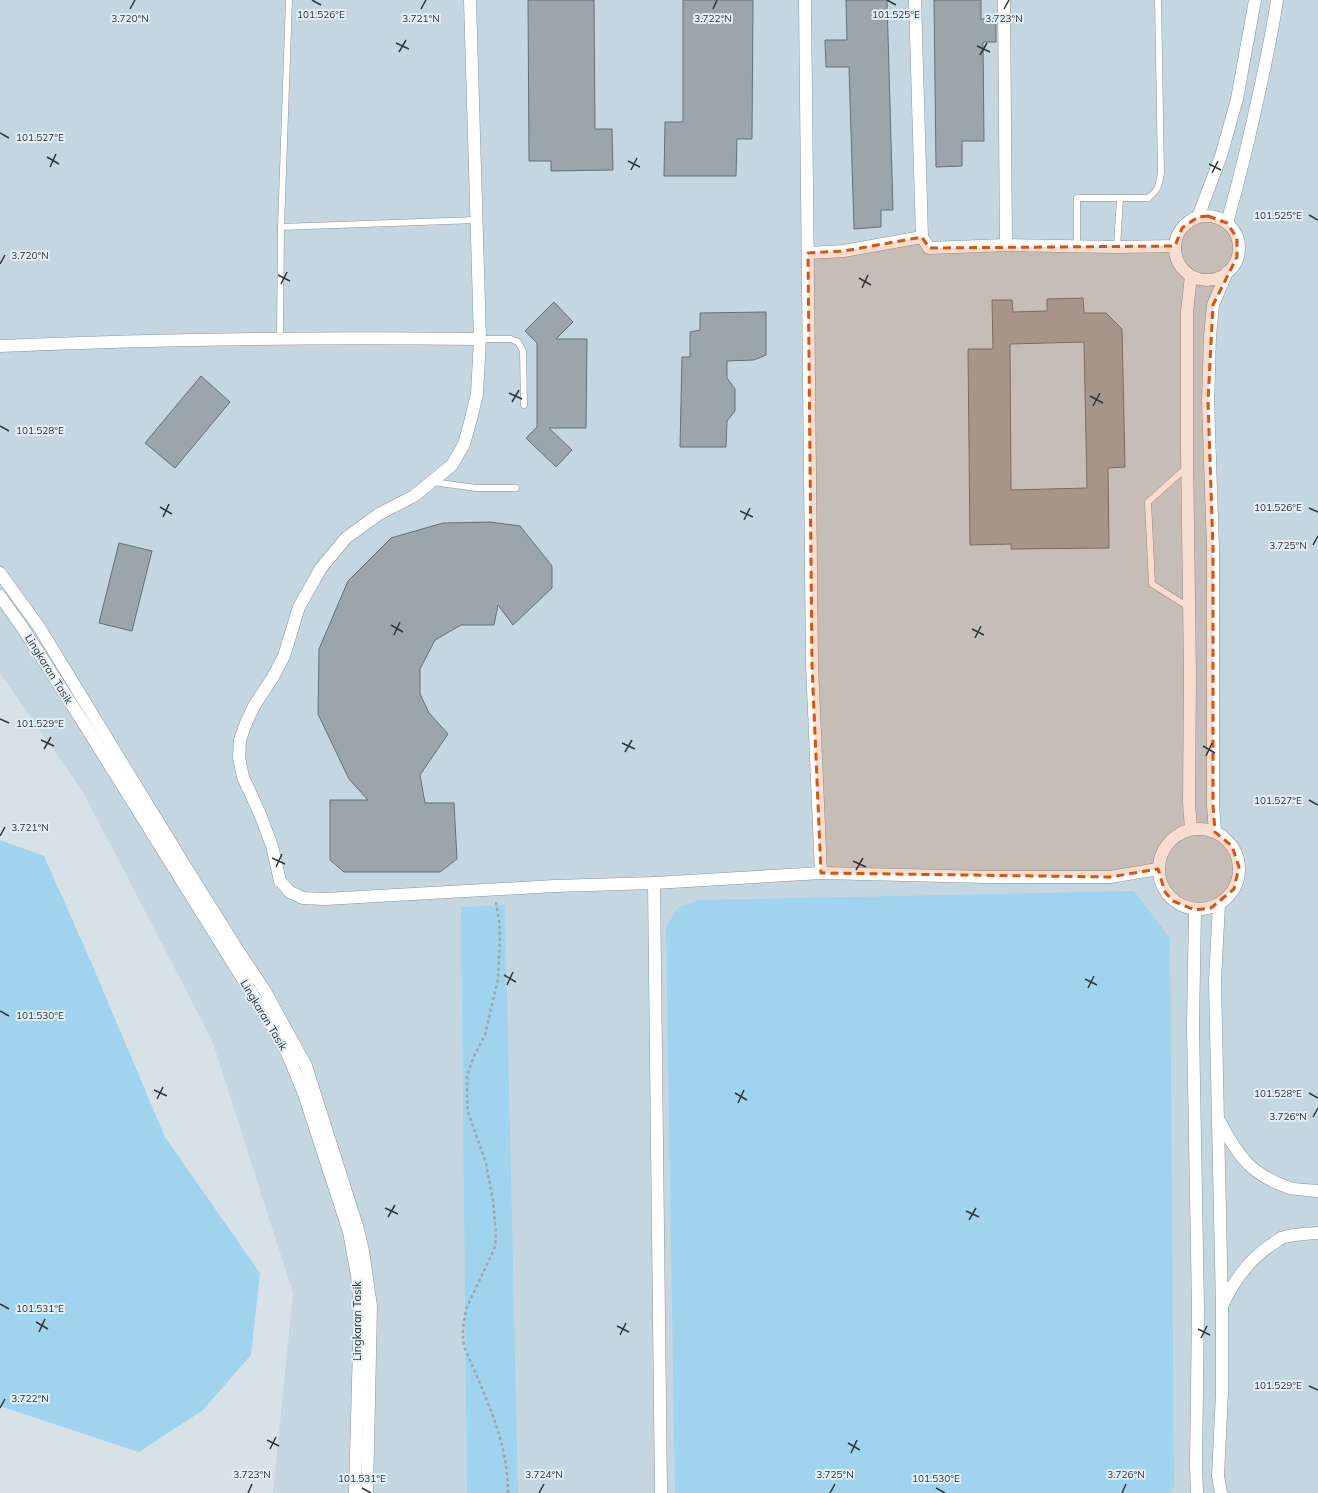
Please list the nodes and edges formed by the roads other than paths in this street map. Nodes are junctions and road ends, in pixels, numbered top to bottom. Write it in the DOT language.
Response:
graph roads {
  1 [pos="289,0"];
  2 [pos="470,0"];
  3 [pos="805,0"];
  4 [pos="915,0"];
  5 [pos="1004,0"];
  6 [pos="1158,0"];
  7 [pos="1255,0"];
  8 [pos="1277,0"];
  9 [pos="1120,198"];
  10 [pos="1198,217"];
  11 [pos="476,220"];
  12 [pos="1227,223"];
  13 [pos="281,227"];
  14 [pos="922,237"];
  15 [pos="1006,245"];
  16 [pos="1077,246"];
  17 [pos="1175,246"];
  18 [pos="1117,247"];
  19 [pos="808,253"];
  20 [pos="1227,272"];
  21 [pos="1191,276"];
  22 [pos="280,339"];
  23 [pos="480,339"];
  24 [pos="0,346"];
  25 [pos="524,405"];
  26 [pos="1187,468"];
  27 [pos="433,482"];
  28 [pos="516,488"];
  29 [pos="0,573"];
  30 [pos="0,596"];
  31 [pos="1190,608"];
  32 [pos="1191,829"];
  33 [pos="1216,832"];
  34 [pos="1158,869"];
  35 [pos="821,873"];
  36 [pos="654,883"];
  37 [pos="1219,904"];
  38 [pos="1195,910"];
  39 [pos="1218,1119"];
  40 [pos="1318,1191"];
  41 [pos="1318,1233"];
  42 [pos="1222,1307"];
  43 [pos="355,1493"];
  44 [pos="367,1493"];
  45 [pos="661,1493"];
  46 [pos="1197,1493"];
  47 [pos="1221,1493"];
  1 -- 13 [label="lane"];
  2 -- 11 [label="street"];
  3 -- 19 [label="street"];
  4 -- 14 [label="street"];
  5 -- 15 [label="street"];
  6 -- 9 [label="lane"];
  7 -- 10 [label="street"];
  8 -- 12 [label="street"];
  9 -- 16 [label="lane"];
  9 -- 18 [label="lane"];
  10 -- 12 [label="street"];
  10 -- 17 [label="street"];
  11 -- 13 [label="lane"];
  11 -- 23 [label="street"];
  12 -- 20 [label="street"];
  13 -- 22 [label="lane"];
  14 -- 15 [label="street"];
  14 -- 19 [label="street"];
  15 -- 16 [label="street"];
  16 -- 18 [label="street"];
  17 -- 18 [label="street"];
  17 -- 21 [label="street"];
  19 -- 35 [label="street"];
  20 -- 21 [label="street"];
  20 -- 33 [label="street"];
  21 -- 26 [label="street"];
  22 -- 23 [label="street"];
  22 -- 24 [label="street"];
  23 -- 25 [label="lane"];
  23 -- 27 [label="street"];
  26 -- 31 [label="street"];
  26 -- 31 [label="lane"];
  27 -- 28 [label="lane"];
  27 -- 36 [label="street"];
  29 -- 44 [label="street"];
  30 -- 43 [label="street, Lingkaran Tasik"];
  31 -- 32 [label="street"];
  32 -- 33 [label="street"];
  32 -- 34 [label="street"];
  33 -- 37 [label="street"];
  34 -- 35 [label="street"];
  34 -- 38 [label="street"];
  35 -- 36 [label="street"];
  36 -- 45 [label="street"];
  37 -- 38 [label="street"];
  37 -- 39 [label="street"];
  38 -- 46 [label="street"];
  39 -- 40 [label="street"];
  39 -- 42 [label="street"];
  41 -- 42 [label="street"];
  42 -- 47 [label="street"];
}
